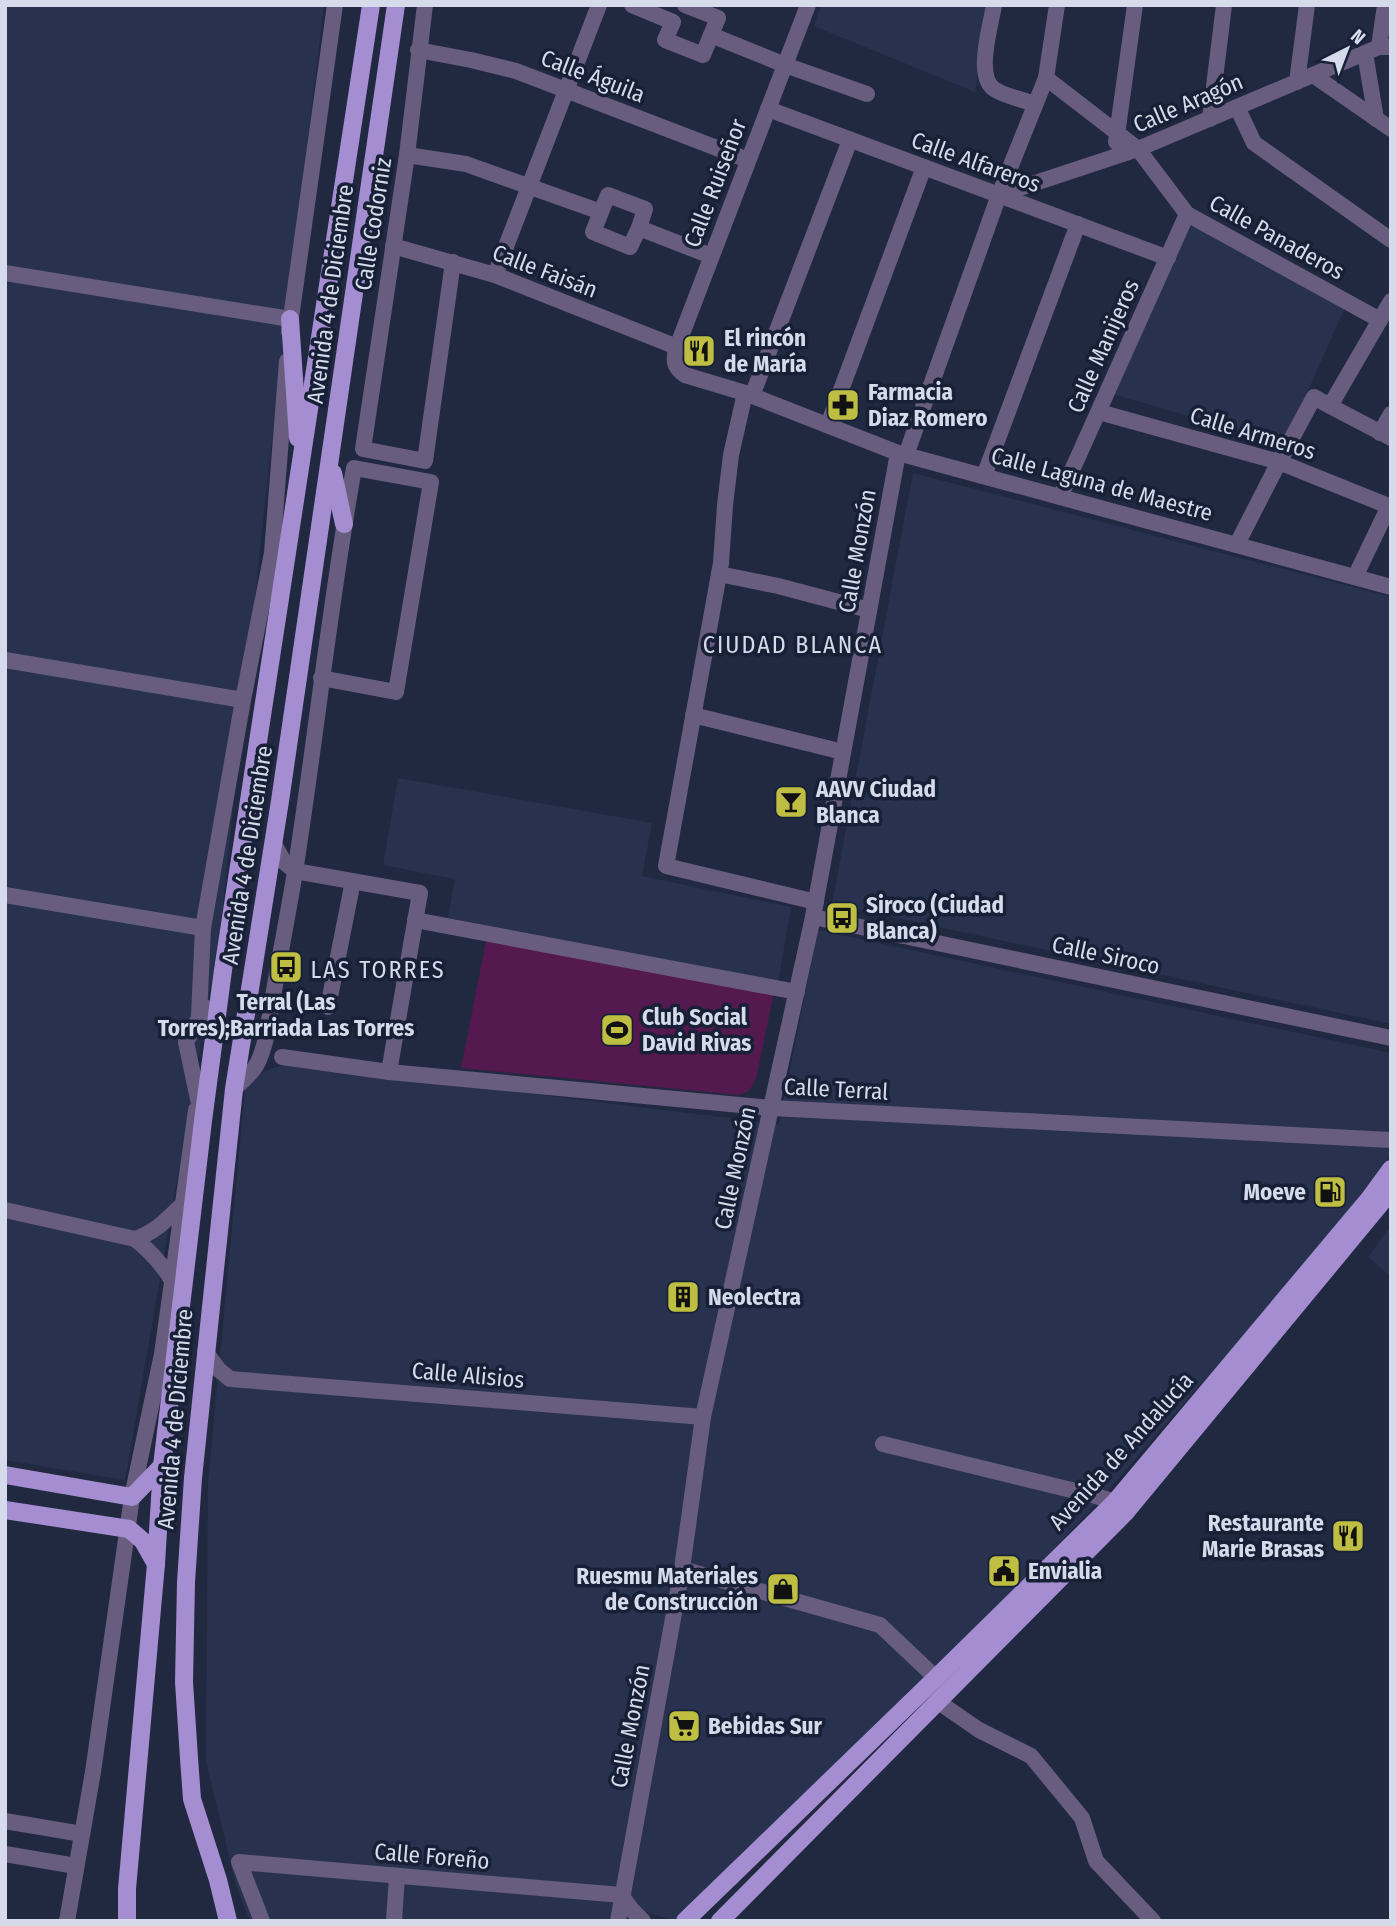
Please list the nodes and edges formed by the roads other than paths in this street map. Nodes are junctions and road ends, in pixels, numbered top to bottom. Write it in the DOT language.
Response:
graph roads {
  1 [pos="335,5"];
  2 [pos="371,5"];
  3 [pos="396,5"];
  4 [pos="425,5"];
  5 [pos="599,5"];
  6 [pos="632,5"];
  7 [pos="680,5"];
  8 [pos="685,5"];
  9 [pos="808,5"];
  10 [pos="994,5"];
  11 [pos="1057,5"];
  12 [pos="1135,5"];
  13 [pos="1224,5"];
  14 [pos="1307,5"];
  15 [pos="1385,5"];
  16 [pos="673,22"];
  17 [pos="711,36"];
  18 [pos="1378,49"];
  19 [pos="418,50"];
  20 [pos="785,65"];
  21 [pos="1313,75"];
  22 [pos="1046,78"];
  23 [pos="1297,82"];
  24 [pos="567,90"];
  25 [pos="867,94"];
  26 [pos="1035,104"];
  27 [pos="1237,107"];
  28 [pos="768,109"];
  29 [pos="1210,119"];
  30 [pos="1376,119"];
  31 [pos="1391,129"];
  32 [pos="1117,134"];
  33 [pos="850,140"];
  34 [pos="1138,149"];
  35 [pos="407,155"];
  36 [pos="1114,157"];
  37 [pos="748,160"];
  38 [pos="924,167"];
  39 [pos="529,186"];
  40 [pos="999,195"];
  41 [pos="601,212"];
  42 [pos="1187,214"];
  43 [pos="1078,224"];
  44 [pos="639,228"];
  45 [pos="1391,240"];
  46 [pos="393,246"];
  47 [pos="712,256"];
  48 [pos="1168,258"];
  49 [pos="453,262"];
  50 [pos="5,273"];
  51 [pos="495,275"];
  52 [pos="1391,300"];
  53 [pos="290,319"];
  54 [pos="1380,320"];
  55 [pos="677,346"];
  56 [pos="748,394"];
  57 [pos="1330,406"];
  58 [pos="1098,412"];
  59 [pos="1391,414"];
  60 [pos="828,425"];
  61 [pos="1385,435"];
  62 [pos="902,454"];
  63 [pos="1279,461"];
  64 [pos="330,462"];
  65 [pos="300,472"];
  66 [pos="984,476"];
  67 [pos="1060,497"];
  68 [pos="1390,507"];
  69 [pos="344,524"];
  70 [pos="1237,544"];
  71 [pos="719,574"];
  72 [pos="1355,577"];
  73 [pos="1391,587"];
  74 [pos="869,610"];
  75 [pos="5,660"];
  76 [pos="321,678"];
  77 [pos="243,700"];
  78 [pos="693,716"];
  79 [pos="843,752"];
  80 [pos="274,844"];
  81 [pos="295,871"];
  82 [pos="353,881"];
  83 [pos="5,895"];
  84 [pos="814,909"];
  85 [pos="415,920"];
  86 [pos="203,928"];
  87 [pos="223,970"];
  88 [pos="797,992"];
  89 [pos="328,1007"];
  90 [pos="199,1016"];
  91 [pos="267,1034"];
  92 [pos="1391,1038"];
  93 [pos="282,1057"];
  94 [pos="389,1072"];
  95 [pos="252,1073"];
  96 [pos="234,1089"];
  97 [pos="198,1097"];
  98 [pos="772,1108"];
  99 [pos="203,1121"];
  100 [pos="1391,1140"];
  101 [pos="1391,1169"];
  102 [pos="1391,1191"];
  103 [pos="183,1205"];
  104 [pos="5,1210"];
  105 [pos="135,1239"];
  106 [pos="173,1282"];
  107 [pos="205,1351"];
  108 [pos="704,1417"];
  109 [pos="883,1444"];
  110 [pos="162,1466"];
  111 [pos="5,1475"];
  112 [pos="132,1497"];
  113 [pos="1115,1502"];
  114 [pos="5,1510"];
  115 [pos="129,1529"];
  116 [pos="156,1564"];
  117 [pos="682,1569"];
  118 [pos="936,1678"];
  119 [pos="937,1702"];
  120 [pos="5,1821"];
  121 [pos="82,1834"];
  122 [pos="5,1854"];
  123 [pos="76,1866"];
  124 [pos="397,1876"];
  125 [pos="621,1895"];
  126 [pos="67,1921"];
  127 [pos="127,1921"];
  128 [pos="228,1921"];
  129 [pos="262,1921"];
  130 [pos="394,1921"];
  131 [pos="618,1921"];
  132 [pos="643,1921"];
  133 [pos="685,1921"];
  134 [pos="720,1921"];
  135 [pos="1153,1921"];
  1 -- 53 [label="street"];
  2 -- 65 [label="main road, Avenida 4 de Diciembre"];
  3 -- 64 [label="main road, Avenida 4 de Diciembre"];
  4 -- 19 [label="street, Calle Codorniz"];
  5 -- 24 [label="street"];
  6 -- 16 [label="street"];
  7 -- 16 [label="street"];
  8 -- 17 [label="street"];
  9 -- 20 [label="street, Calle Ruiseñor"];
  10 -- 26 [label="street"];
  11 -- 22 [label="street, Calle Monzón"];
  12 -- 32 [label="street"];
  13 -- 29 [label="street"];
  14 -- 23 [label="street"];
  15 -- 18 [label="street"];
  16 -- 17 [label="street"];
  17 -- 20 [label="street"];
  18 -- 21 [label="street, Calle Aragón"];
  18 -- 30 [label="street"];
  19 -- 24 [label="street, Calle Águila"];
  19 -- 35 [label="street, Calle Codorniz"];
  20 -- 25 [label="street"];
  20 -- 28 [label="street, Calle Ruiseñor"];
  21 -- 23 [label="street, Calle Aragón"];
  21 -- 30 [label="street"];
  22 -- 26 [label="street, Calle Monzón"];
  22 -- 32 [label="street, Calle Panaderos"];
  23 -- 27 [label="street, Calle Aragón"];
  24 -- 37 [label="street, Calle Águila"];
  24 -- 39 [label="street"];
  26 -- 40 [label="street, Calle Monzón"];
  27 -- 29 [label="street, Calle Aragón"];
  27 -- 45 [label="street"];
  28 -- 33 [label="street, Calle Alfareros"];
  28 -- 37 [label="street, Calle Ruiseñor"];
  29 -- 34 [label="street, Calle Aragón"];
  30 -- 31 [label="street"];
  32 -- 34 [label="street, Calle Panaderos"];
  32 -- 36 [label="street"];
  33 -- 38 [label="street, Calle Alfareros"];
  33 -- 56 [label="street"];
  34 -- 36 [label="street, Calle Aragón"];
  34 -- 42 [label="street, Calle Panaderos"];
  35 -- 39 [label="street"];
  35 -- 46 [label="street, Calle Codorniz"];
  36 -- 40 [label="street, Calle Aragón"];
  37 -- 47 [label="street, Calle Ruiseñor"];
  38 -- 40 [label="street, Calle Alfareros"];
  38 -- 60 [label="street"];
  39 -- 41 [label="street"];
  39 -- 51 [label="street"];
  40 -- 43 [label="street, Calle Alfareros"];
  40 -- 62 [label="street, Calle Monzón"];
  41 -- 44 [label="street"];
  41 -- 44 [label="street"];
  42 -- 48 [label="street, Calle Manijeros"];
  42 -- 54 [label="street, Calle Panaderos"];
  43 -- 48 [label="street, Calle Alfareros"];
  43 -- 66 [label="street"];
  44 -- 47 [label="street"];
  46 -- 49 [label="street, Calle Faisán"];
  46 -- 49 [label="street, Calle Codorniz"];
  47 -- 55 [label="street, Calle Ruiseñor"];
  48 -- 58 [label="street, Calle Manijeros"];
  49 -- 51 [label="street, Calle Faisán"];
  50 -- 53 [label="street"];
  51 -- 55 [label="street, Calle Faisán"];
  52 -- 54 [label="street"];
  53 -- 65 [label="main road"];
  53 -- 77 [label="street"];
  54 -- 57 [label="street"];
  55 -- 56 [label="street, Calle Laguna de Maestre"];
  56 -- 60 [label="street, Calle Laguna de Maestre"];
  56 -- 71 [label="street"];
  57 -- 61 [label="street"];
  57 -- 63 [label="street"];
  58 -- 63 [label="street, Calle Armeros"];
  58 -- 67 [label="street, Calle Manijeros"];
  59 -- 61 [label="street"];
  60 -- 62 [label="street, Calle Laguna de Maestre"];
  62 -- 66 [label="street, Calle Laguna de Maestre"];
  62 -- 74 [label="street, Calle Monzón"];
  63 -- 68 [label="street, Calle Armeros"];
  63 -- 70 [label="street"];
  64 -- 69 [label="main road"];
  64 -- 80 [label="main road, Avenida 4 de Diciembre"];
  65 -- 87 [label="main road, Avenida 4 de Diciembre"];
  66 -- 67 [label="street, Calle Laguna de Maestre"];
  67 -- 70 [label="street, Calle Laguna de Maestre"];
  68 -- 72 [label="street"];
  69 -- 76 [label="street"];
  69 -- 76 [label="street"];
  70 -- 72 [label="street, Calle Laguna de Maestre"];
  71 -- 74 [label="street"];
  71 -- 78 [label="street"];
  72 -- 73 [label="street, Calle Laguna de Maestre"];
  74 -- 79 [label="street, Calle Monzón"];
  75 -- 77 [label="street"];
  76 -- 81 [label="street"];
  77 -- 86 [label="street"];
  78 -- 79 [label="street"];
  78 -- 84 [label="street, Calle Siroco"];
  79 -- 84 [label="street, Calle Monzón"];
  80 -- 81 [label="street"];
  80 -- 96 [label="main road, Avenida 4 de Diciembre"];
  81 -- 82 [label="street"];
  81 -- 91 [label="street"];
  82 -- 85 [label="street"];
  82 -- 89 [label="street"];
  83 -- 86 [label="street"];
  84 -- 88 [label="street, Calle Monzón"];
  84 -- 92 [label="street, Calle Siroco"];
  85 -- 88 [label="street"];
  85 -- 94 [label="street"];
  86 -- 90 [label="street"];
  87 -- 90 [label="street"];
  87 -- 99 [label="main road, Avenida 4 de Diciembre"];
  88 -- 98 [label="street, Calle Monzón"];
  90 -- 97 [label="street"];
  91 -- 93 [label="street"];
  91 -- 95 [label="street"];
  93 -- 94 [label="street, Calle Terral"];
  93 -- 95 [label="street"];
  94 -- 98 [label="street, Calle Terral"];
  95 -- 96 [label="street"];
  96 -- 107 [label="main road, Avenida 4 de Diciembre"];
  97 -- 99 [label="street"];
  97 -- 103 [label="street"];
  98 -- 100 [label="street, Calle Terral"];
  98 -- 108 [label="street, Calle Monzón"];
  99 -- 110 [label="main road, Avenida 4 de Diciembre"];
  101 -- 113 [label="main road, Avenida de Andalucía"];
  102 -- 119 [label="main road, Avenida de Andalucía"];
  103 -- 105 [label="street"];
  103 -- 106 [label="street"];
  104 -- 105 [label="street"];
  105 -- 106 [label="street"];
  106 -- 112 [label="street"];
  107 -- 108 [label="street, Calle Alisios"];
  107 -- 128 [label="main road, Avenida 4 de Diciembre"];
  108 -- 117 [label="street, Calle Monzón"];
  109 -- 113 [label="street"];
  110 -- 112 [label="main road"];
  110 -- 116 [label="main road, Avenida 4 de Diciembre"];
  111 -- 112 [label="main road"];
  112 -- 115 [label="street"];
  113 -- 118 [label="main road, Avenida de Andalucía"];
  114 -- 115 [label="main road"];
  115 -- 116 [label="main road"];
  115 -- 121 [label="street"];
  116 -- 127 [label="main road, Avenida 4 de Diciembre"];
  117 -- 118 [label="street"];
  117 -- 125 [label="street, Calle Monzón"];
  118 -- 133 [label="main road, Avenida de Andalucía"];
  119 -- 134 [label="main road, Avenida de Andalucía"];
  119 -- 135 [label="street"];
  120 -- 121 [label="street"];
  121 -- 123 [label="street"];
  122 -- 123 [label="street"];
  123 -- 126 [label="street"];
  124 -- 125 [label="street, Calle Foreño"];
  124 -- 129 [label="street, Calle Foreño"];
  124 -- 130 [label="street"];
  125 -- 131 [label="street, Calle Monzón"];
  125 -- 132 [label="street"];
}
